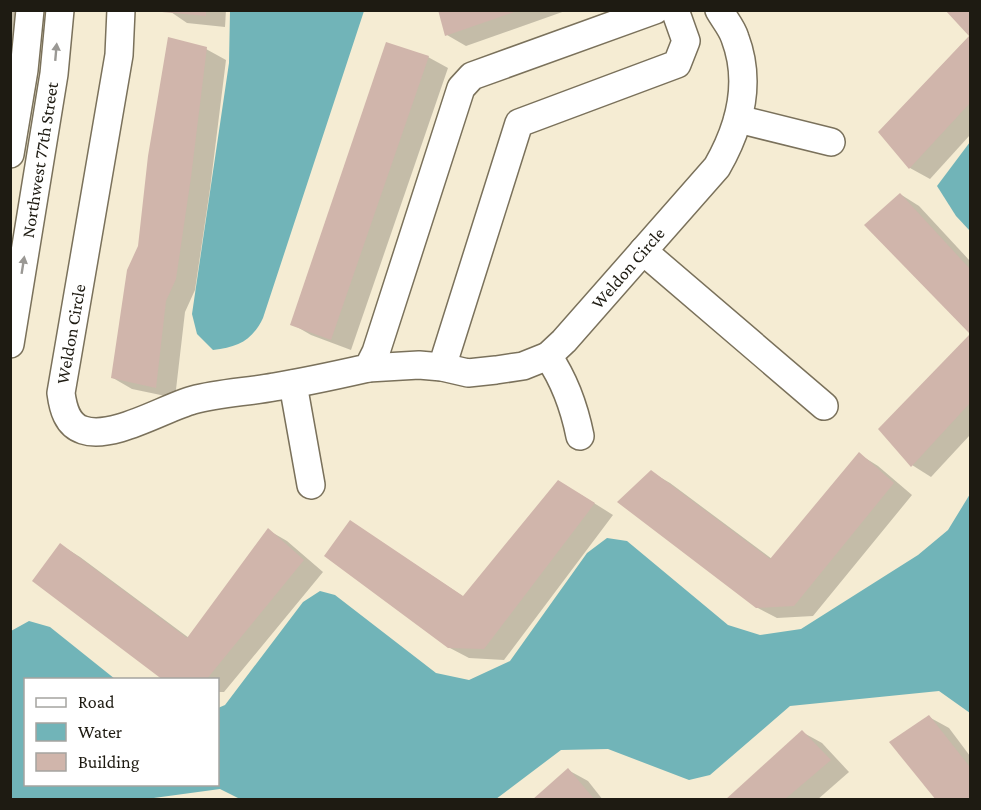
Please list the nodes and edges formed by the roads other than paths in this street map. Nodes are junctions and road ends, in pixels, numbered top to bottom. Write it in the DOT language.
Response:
graph roads {
  1 [pos="30,10"];
  2 [pos="60,10"];
  3 [pos="121,10"];
  4 [pos="656,10"];
  5 [pos="675,10"];
  6 [pos="718,10"];
  7 [pos="738,119"];
  8 [pos="831,142"];
  9 [pos="10,154"];
  10 [pos="643,251"];
  11 [pos="10,344"];
  12 [pos="548,356"];
  13 [pos="442,367"];
  14 [pos="368,368"];
  15 [pos="293,384"];
  16 [pos="824,406"];
  17 [pos="580,436"];
  18 [pos="311,485"];
  1 -- 9 [label="street, Northwest 77th Street"];
  11 -- 2 [label="street, Northwest 77th Street, one-way"];
  3 -- 15 [label="street, Weldon Circle"];
  4 -- 14 [label="street"];
  5 -- 13 [label="street"];
  6 -- 7 [label="street, Weldon Circle"];
  7 -- 8 [label="street"];
  7 -- 10 [label="street, Weldon Circle"];
  10 -- 12 [label="street, Weldon Circle"];
  10 -- 16 [label="street"];
  12 -- 13 [label="street, Weldon Circle"];
  12 -- 17 [label="street"];
  13 -- 14 [label="street, Weldon Circle"];
  14 -- 15 [label="street, Weldon Circle"];
  15 -- 18 [label="street"];
}
